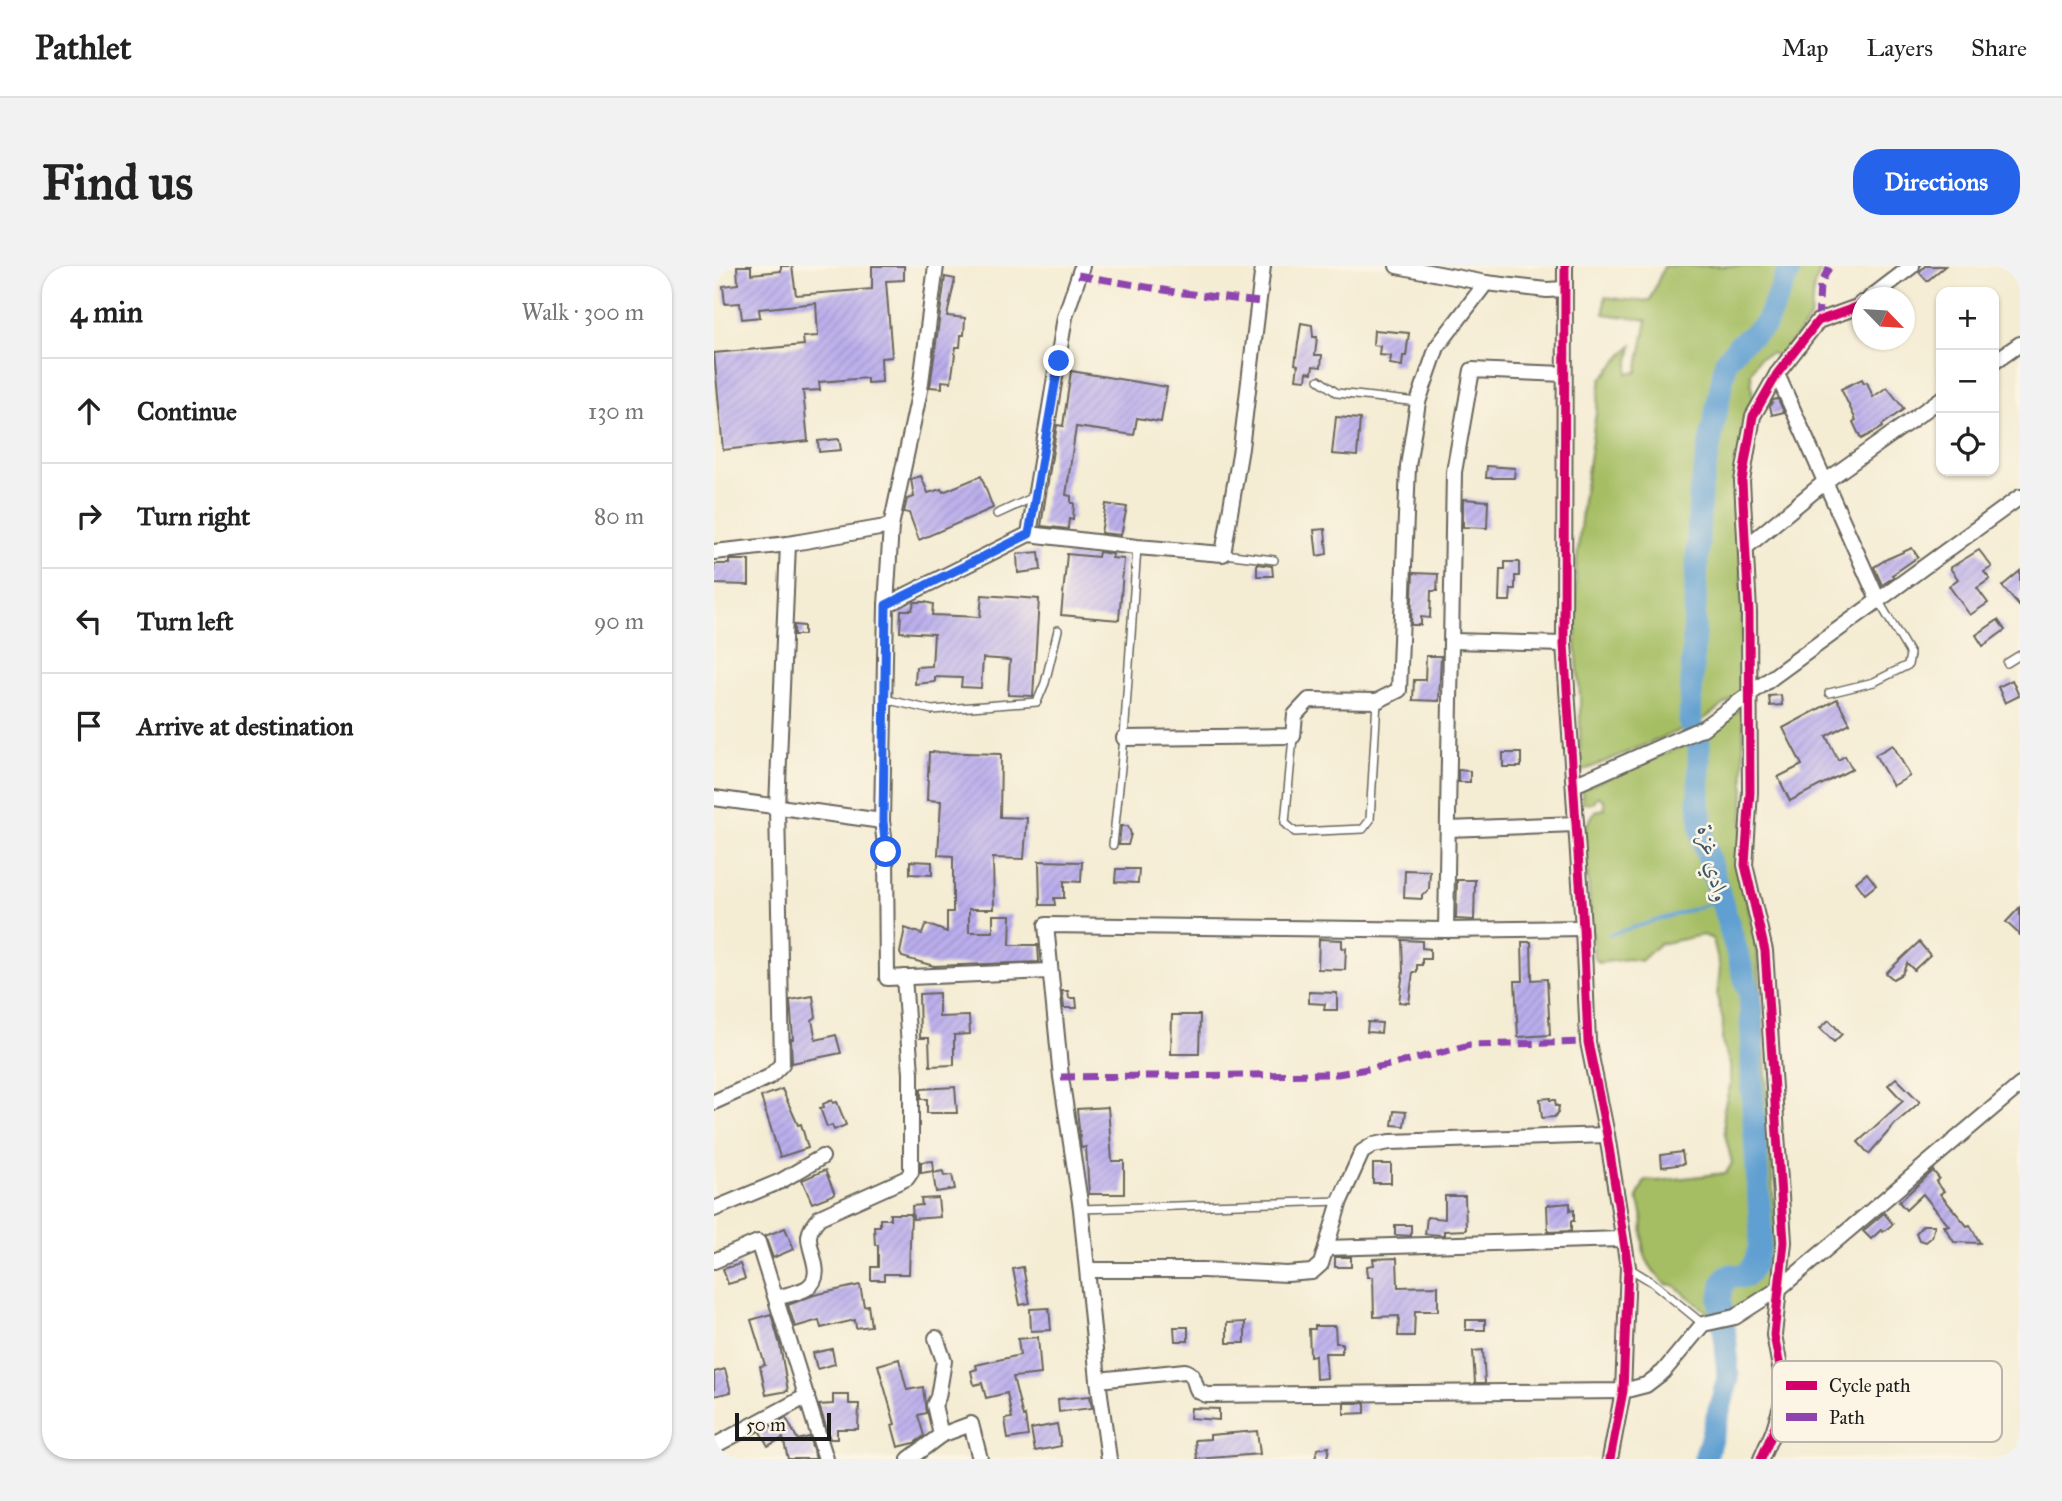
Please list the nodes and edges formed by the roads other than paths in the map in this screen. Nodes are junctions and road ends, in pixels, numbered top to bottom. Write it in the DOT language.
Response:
graph roads {
  1 [pos="936,266"];
  2 [pos="1082,266"];
  3 [pos="1263,266"];
  4 [pos="1396,266"];
  5 [pos="1565,266"];
  6 [pos="1912,266"];
  7 [pos="1486,282"];
  8 [pos="1884,287"];
  9 [pos="1564,289"];
  10 [pos="1852,309"];
  11 [pos="2020,344"];
  12 [pos="1999,359"];
  13 [pos="1564,374"];
  14 [pos="1777,374"];
  15 [pos="1319,380"];
  16 [pos="1418,402"];
  17 [pos="1936,404"];
  18 [pos="1826,481"];
  19 [pos="1035,496"];
  20 [pos="2020,497"];
  21 [pos="997,514"];
  22 [pos="891,526"];
  23 [pos="1029,534"];
  24 [pos="788,544"];
  25 [pos="1137,547"];
  26 [pos="1746,547"];
  27 [pos="714,552"];
  28 [pos="1223,554"];
  29 [pos="1274,560"];
  30 [pos="1878,600"];
  31 [pos="886,605"];
  32 [pos="1058,630"];
  33 [pos="1453,641"];
  34 [pos="1564,644"];
  35 [pos="2020,655"];
  36 [pos="2007,663"];
  37 [pos="1749,693"];
  38 [pos="1829,693"];
  39 [pos="884,699"];
  40 [pos="1377,701"];
  41 [pos="1293,736"];
  42 [pos="1124,738"];
  43 [pos="1574,785"];
  44 [pos="714,798"];
  45 [pos="778,807"];
  46 [pos="883,821"];
  47 [pos="1576,824"];
  48 [pos="1448,829"];
  49 [pos="1113,845"];
  50 [pos="1583,928"];
  51 [pos="1446,930"];
  52 [pos="1049,971"];
  53 [pos="904,978"];
  54 [pos="2020,1084"];
  55 [pos="714,1102"];
  56 [pos="1607,1135"];
  57 [pos="822,1157"];
  58 [pos="1340,1201"];
  59 [pos="714,1209"];
  60 [pos="1081,1209"];
  61 [pos="1622,1239"];
  62 [pos="1326,1248"];
  63 [pos="714,1261"];
  64 [pos="1628,1267"];
  65 [pos="1088,1270"];
  66 [pos="1780,1288"];
  67 [pos="776,1298"];
  68 [pos="1707,1324"];
  69 [pos="936,1338"];
  70 [pos="1779,1361"];
  71 [pos="1098,1380"];
  72 [pos="1623,1391"];
  73 [pos="807,1396"];
  74 [pos="1772,1434"];
  75 [pos="941,1435"];
  76 [pos="714,1446"];
  77 [pos="826,1459"];
  78 [pos="909,1459"];
  79 [pos="980,1459"];
  80 [pos="1109,1459"];
  81 [pos="1610,1459"];
  82 [pos="1761,1459"];
  1 -- 22 [label="street"];
  2 -- 19 [label="street"];
  3 -- 28 [label="street"];
  4 -- 7 [label="street"];
  5 -- 9 [label="street"];
  6 -- 8 [label="street"];
  7 -- 9 [label="street"];
  7 -- 16 [label="street"];
  9 -- 13 [label="street"];
  10 -- 14 [label="street"];
  11 -- 12 [label="street"];
  13 -- 33 [label="street"];
  13 -- 34 [label="street"];
  14 -- 18 [label="street"];
  14 -- 26 [label="street"];
  15 -- 16 [label="lane"];
  16 -- 40 [label="street"];
  17 -- 18 [label="street"];
  18 -- 26 [label="street"];
  18 -- 30 [label="street"];
  19 -- 21 [label="lane"];
  19 -- 23 [label="street"];
  20 -- 30 [label="street"];
  22 -- 24 [label="street"];
  22 -- 31 [label="street"];
  23 -- 25 [label="street"];
  23 -- 31 [label="street"];
  24 -- 27 [label="street"];
  24 -- 45 [label="street"];
  25 -- 28 [label="street"];
  25 -- 42 [label="lane"];
  26 -- 37 [label="street"];
  28 -- 29 [label="lane"];
  30 -- 37 [label="street"];
  30 -- 38 [label="lane"];
  31 -- 39 [label="street"];
  32 -- 39 [label="lane"];
  33 -- 34 [label="street"];
  33 -- 48 [label="street"];
  34 -- 43 [label="street"];
  35 -- 36 [label="lane"];
  37 -- 43 [label="street"];
  37 -- 66 [label="street"];
  39 -- 46 [label="street"];
  40 -- 41 [label="street"];
  40 -- 41 [label="lane"];
  41 -- 42 [label="street"];
  42 -- 49 [label="lane"];
  43 -- 47 [label="street"];
  44 -- 45 [label="street"];
  45 -- 46 [label="street"];
  45 -- 55 [label="street"];
  46 -- 53 [label="street"];
  47 -- 48 [label="street"];
  47 -- 50 [label="street"];
  48 -- 51 [label="street"];
  50 -- 51 [label="street"];
  50 -- 56 [label="street"];
  51 -- 52 [label="street"];
  52 -- 53 [label="street"];
  52 -- 60 [label="street"];
  53 -- 67 [label="street"];
  54 -- 66 [label="street"];
  56 -- 58 [label="street"];
  56 -- 61 [label="street"];
  57 -- 59 [label="street"];
  58 -- 60 [label="lane"];
  58 -- 62 [label="street"];
  60 -- 65 [label="street"];
  61 -- 62 [label="street"];
  61 -- 64 [label="street"];
  62 -- 65 [label="street"];
  63 -- 67 [label="street"];
  64 -- 68 [label="lane"];
  64 -- 72 [label="street"];
  65 -- 71 [label="street"];
  66 -- 68 [label="street"];
  66 -- 70 [label="street"];
  67 -- 73 [label="street"];
  68 -- 72 [label="street"];
  69 -- 75 [label="street"];
  71 -- 72 [label="street"];
  71 -- 80 [label="street"];
  72 -- 81 [label="street"];
  73 -- 76 [label="street"];
  73 -- 77 [label="street"];
  74 -- 82 [label="street"];
  75 -- 78 [label="street"];
  75 -- 79 [label="street"];
}
